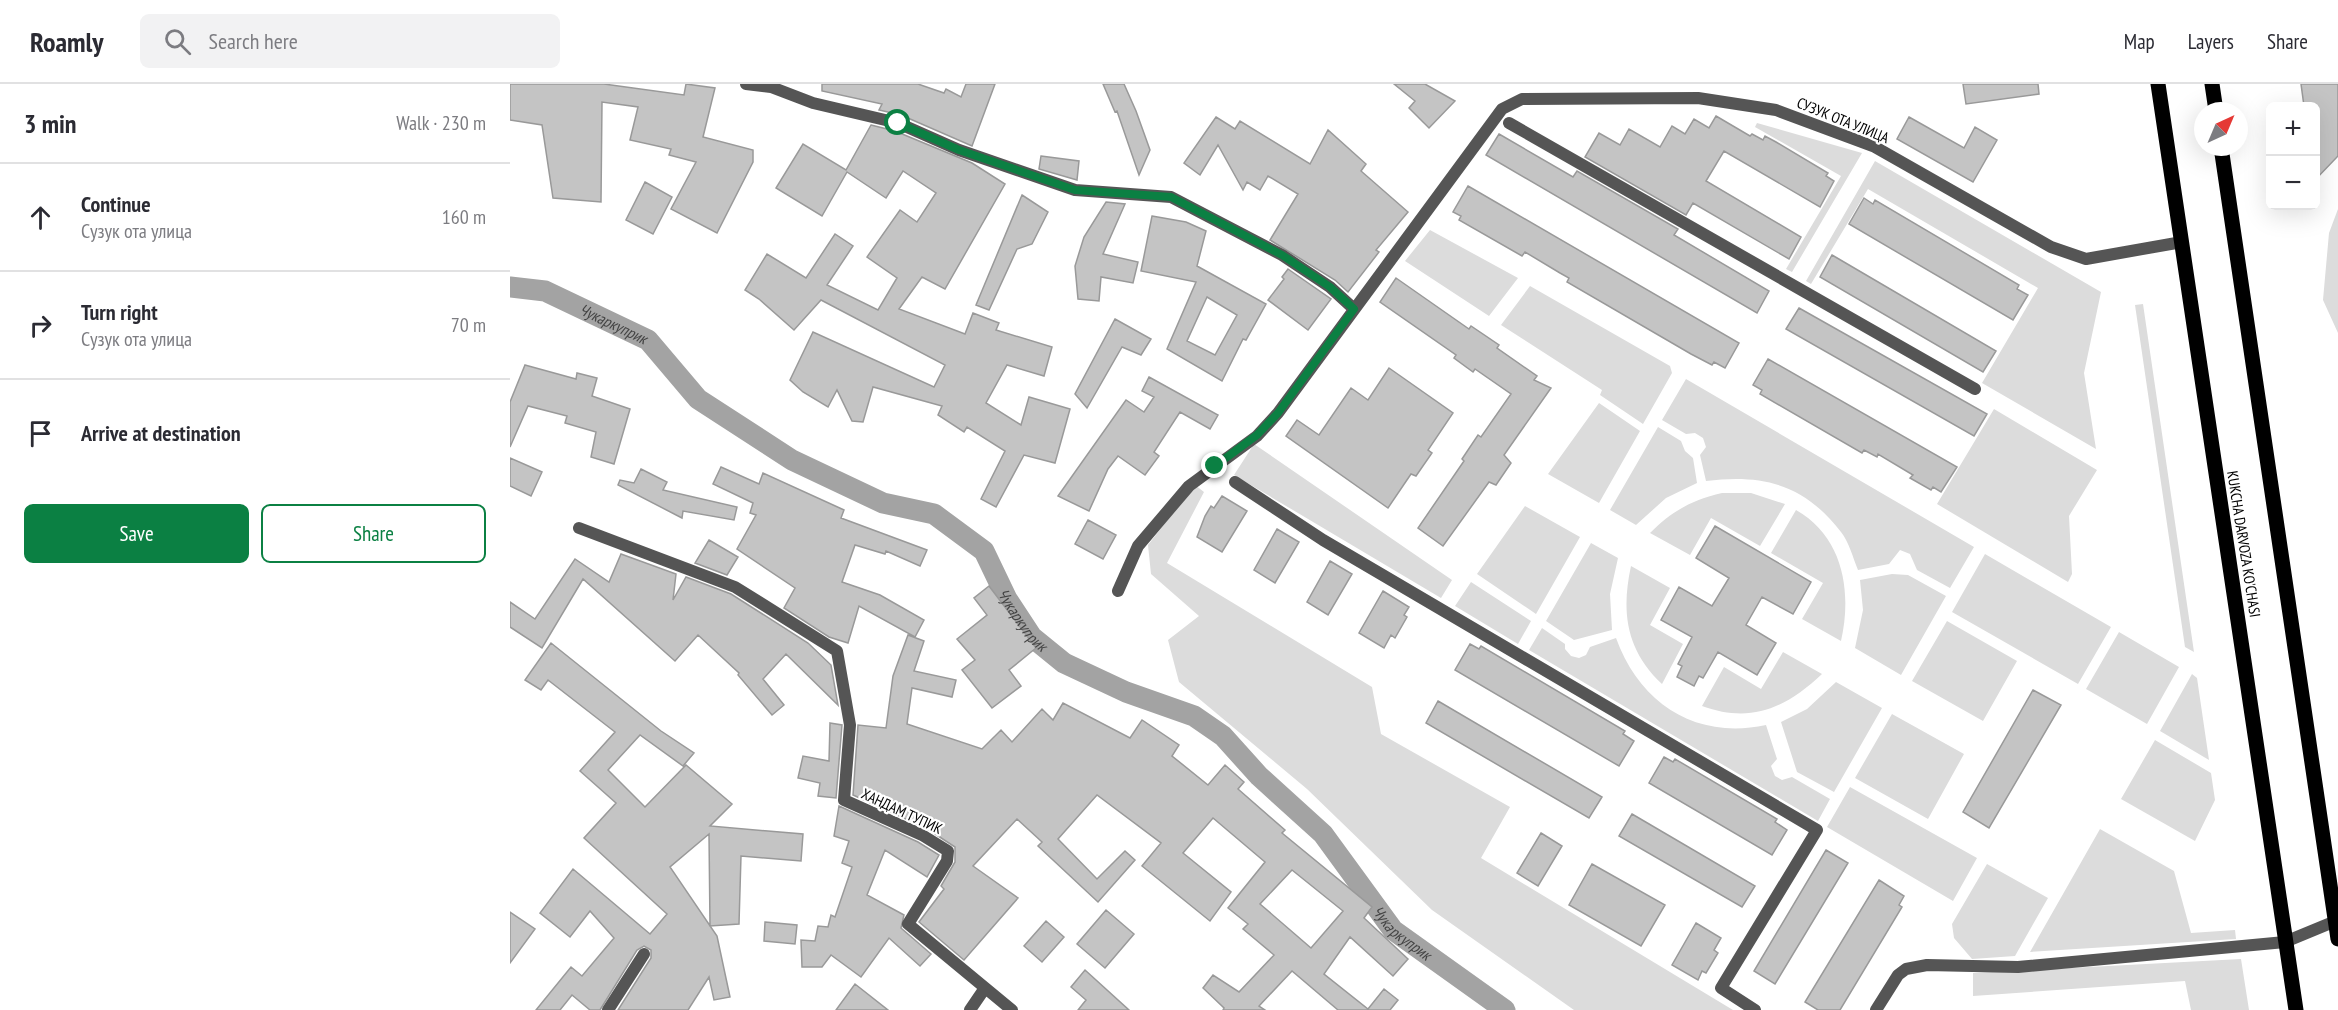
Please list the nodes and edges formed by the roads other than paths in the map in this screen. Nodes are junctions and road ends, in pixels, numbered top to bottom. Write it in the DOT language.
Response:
graph roads {
  1 [pos="746,84"];
  2 [pos="2158,84"];
  3 [pos="2212,84"];
  4 [pos="2215,102"];
  5 [pos="1509,123"];
  6 [pos="2222,156"];
  7 [pos="2182,242"];
  8 [pos="1354,309"];
  9 [pos="1974,390"];
  10 [pos="1235,482"];
  11 [pos="579,528"];
  12 [pos="1118,591"];
  13 [pos="2337,921"];
  14 [pos="2338,939"];
  15 [pos="2285,942"];
  16 [pos="644,954"];
  17 [pos="985,988"];
  18 [pos="608,1010"];
  19 [pos="970,1010"];
  20 [pos="1012,1010"];
  21 [pos="1755,1010"];
  22 [pos="1876,1010"];
  23 [pos="2296,1010"];
  1 -- 8 [label="street"];
  2 -- 7 [label="main road, KUKCHA DARVOZA KO'CHASI"];
  3 -- 4 [label="main road"];
  5 -- 9 [label="street"];
  6 -- 13 [label="main road"];
  7 -- 8 [label="street, СУЗУК ОТА УЛИЦА"];
  7 -- 15 [label="main road, KUKCHA DARVOZA KO'CHASI"];
  8 -- 12 [label="street, СУЗУК ОТА УЛИЦА"];
  10 -- 21 [label="street"];
  11 -- 17 [label="street, ХАНДАМ ТУПИК"];
  13 -- 14 [label="main road"];
  13 -- 15 [label="street"];
  15 -- 22 [label="street"];
  15 -- 23 [label="main road, KUKCHA DARVOZA KO'CHASI"];
  16 -- 18 [label="street"];
  17 -- 19 [label="street"];
  17 -- 20 [label="street, ХАНДАМ ТУПИК"];
}
